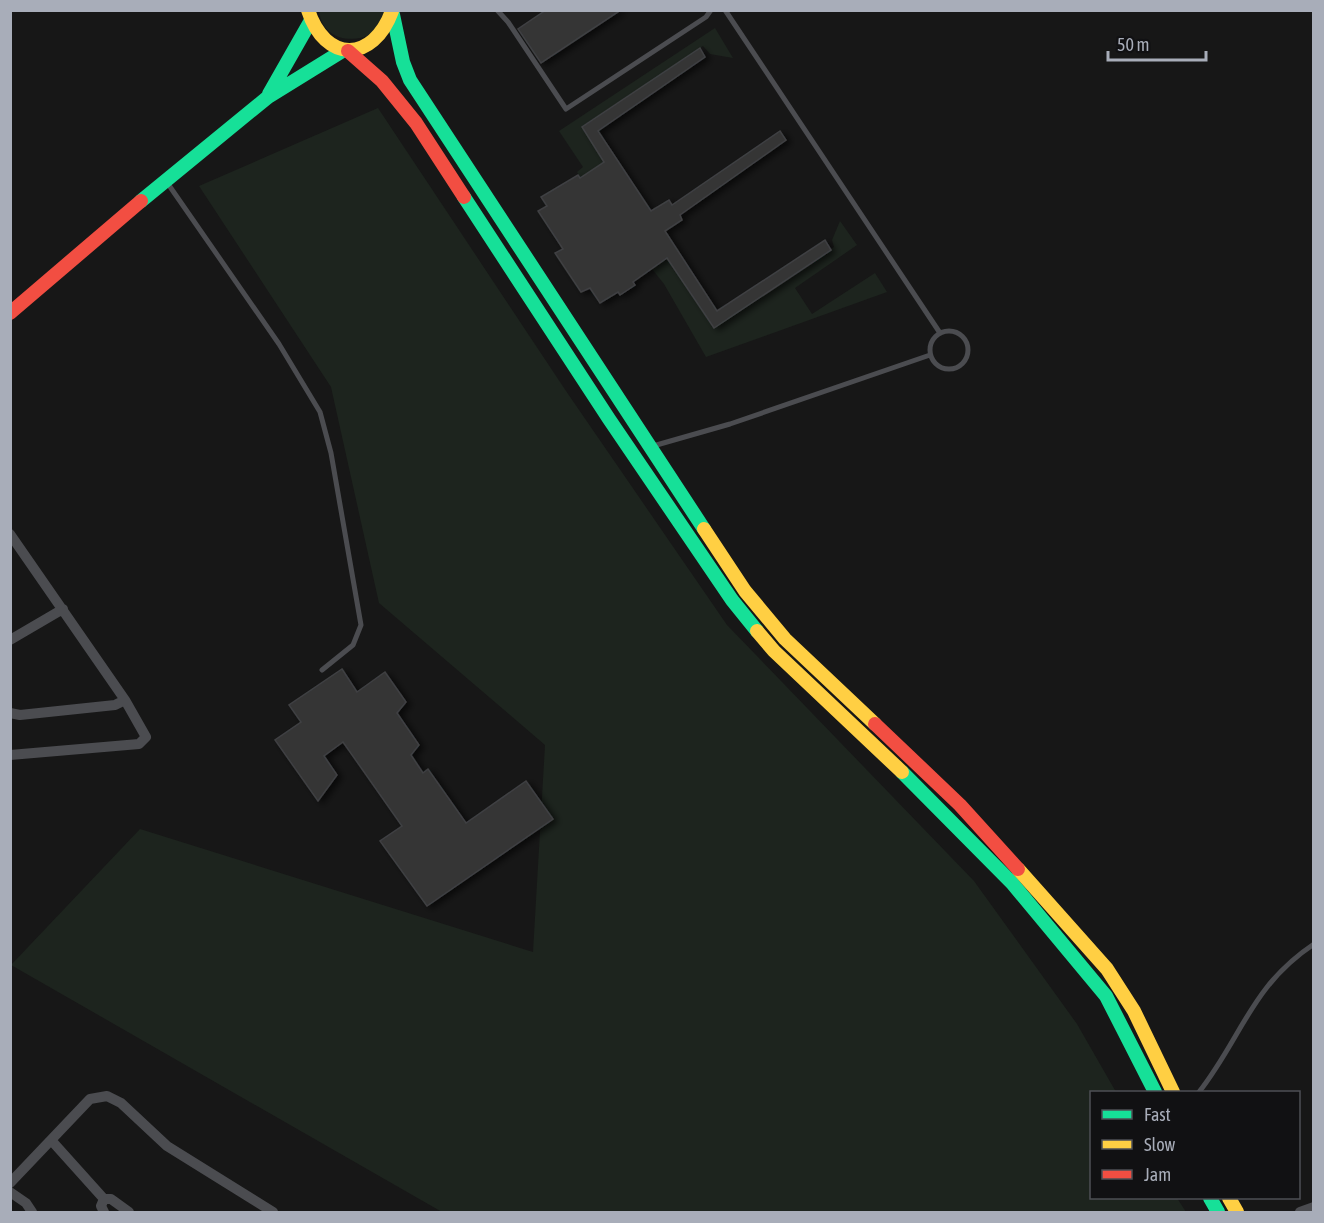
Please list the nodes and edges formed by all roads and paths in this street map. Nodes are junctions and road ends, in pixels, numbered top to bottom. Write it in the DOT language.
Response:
graph roads {
  1 [pos="392,10"];
  2 [pos="496,10"];
  3 [pos="711,10"];
  4 [pos="725,10"];
  5 [pos="308,14"];
  6 [pos="346,50"];
  7 [pos="268,97"];
  8 [pos="166,181"];
  9 [pos="10,313"];
  10 [pos="939,333"];
  11 [pos="930,355"];
  12 [pos="649,447"];
  13 [pos="10,534"];
  14 [pos="63,609"];
  15 [pos="10,640"];
  16 [pos="322,670"];
  17 [pos="125,700"];
  18 [pos="10,713"];
  19 [pos="10,755"];
  20 [pos="1314,944"];
  21 [pos="1154,1091"];
  22 [pos="1173,1091"];
  23 [pos="1200,1091"];
  24 [pos="51,1140"];
  25 [pos="10,1183"];
  26 [pos="10,1192"];
  27 [pos="104,1199"];
  28 [pos="1314,1207"];
  29 [pos="32,1212"];
  30 [pos="104,1212"];
  31 [pos="129,1212"];
  32 [pos="273,1212"];
  33 [pos="1300,1212"];
  1 -- 6 [label="main road"];
  1 -- 12 [label="main road"];
  2 -- 3 [label="lane"];
  4 -- 10 [label="lane"];
  5 -- 6 [label="main road"];
  5 -- 7 [label="main road"];
  6 -- 7 [label="main road"];
  6 -- 21 [label="main road"];
  7 -- 8 [label="main road"];
  8 -- 9 [label="main road"];
  8 -- 16 [label="lane"];
  10 -- 11 [label="lane"];
  10 -- 11 [label="lane"];
  11 -- 12 [label="lane"];
  12 -- 22 [label="main road"];
  13 -- 14 [label="street"];
  14 -- 15 [label="street"];
  14 -- 17 [label="street"];
  17 -- 18 [label="street"];
  17 -- 19 [label="street"];
  20 -- 23 [label="lane"];
  24 -- 25 [label="street"];
  24 -- 27 [label="street"];
  24 -- 32 [label="street"];
  26 -- 29 [label="street"];
  27 -- 30 [label="street"];
  27 -- 31 [label="street"];
  28 -- 33 [label="street"];
}
